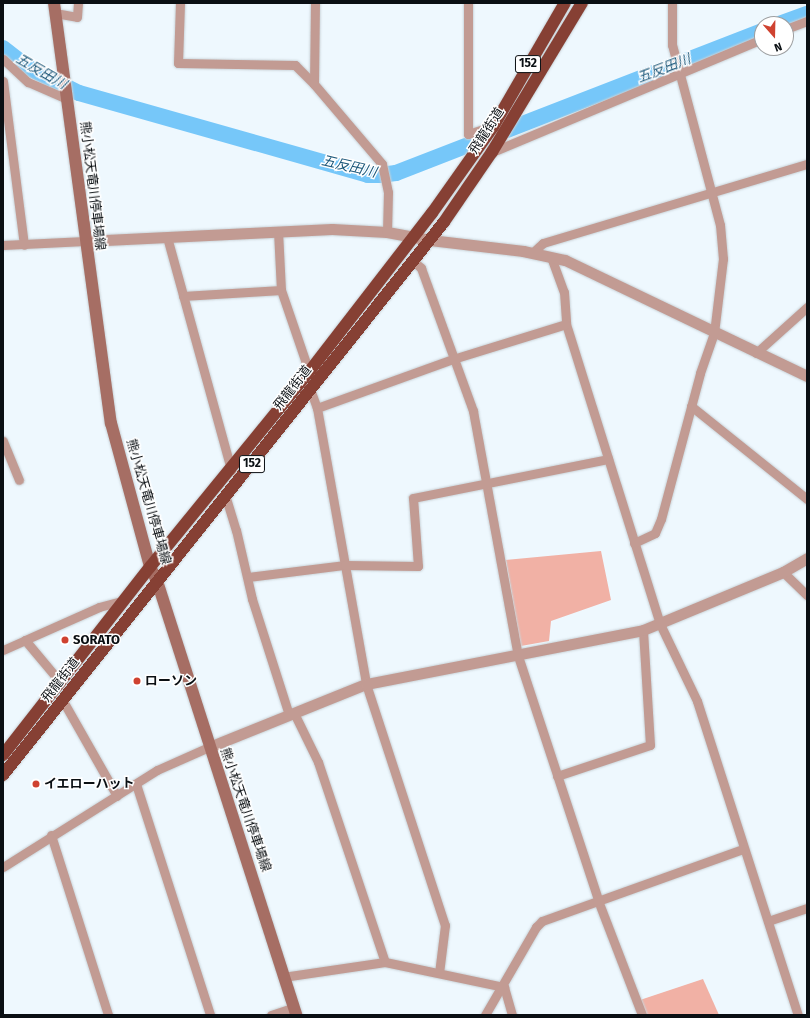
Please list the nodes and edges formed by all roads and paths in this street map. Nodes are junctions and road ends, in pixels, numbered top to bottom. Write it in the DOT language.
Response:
graph roads {
  1 [pos="78,3"];
  2 [pos="180,3"];
  3 [pos="315,3"];
  4 [pos="468,3"];
  5 [pos="565,3"];
  6 [pos="582,3"];
  7 [pos="672,3"];
  8 [pos="55,8"];
  9 [pos="807,21"];
  10 [pos="794,26"];
  11 [pos="754,42"];
  12 [pos="5,64"];
  13 [pos="680,72"];
  14 [pos="3,81"];
  15 [pos="314,84"];
  16 [pos="67,96"];
  17 [pos="493,126"];
  18 [pos="493,150"];
  19 [pos="807,164"];
  20 [pos="710,193"];
  21 [pos="278,231"];
  22 [pos="387,232"];
  23 [pos="414,236"];
  24 [pos="167,237"];
  25 [pos="430,240"];
  26 [pos="85,242"];
  27 [pos="3,245"];
  28 [pos="24,245"];
  29 [pos="532,253"];
  30 [pos="551,257"];
  31 [pos="413,261"];
  32 [pos="281,290"];
  33 [pos="183,296"];
  34 [pos="807,307"];
  35 [pos="566,324"];
  36 [pos="714,334"];
  37 [pos="756,353"];
  38 [pos="453,359"];
  39 [pos="308,372"];
  40 [pos="807,376"];
  41 [pos="310,389"];
  42 [pos="691,406"];
  43 [pos="317,408"];
  44 [pos="3,441"];
  45 [pos="608,459"];
  46 [pos="231,470"];
  47 [pos="19,480"];
  48 [pos="486,484"];
  49 [pos="226,498"];
  50 [pos="807,499"];
  51 [pos="634,543"];
  52 [pos="807,558"];
  53 [pos="345,565"];
  54 [pos="150,567"];
  55 [pos="783,572"];
  56 [pos="248,577"];
  57 [pos="157,581"];
  58 [pos="807,594"];
  59 [pos="122,601"];
  60 [pos="660,624"];
  61 [pos="643,630"];
  62 [pos="25,640"];
  63 [pos="3,650"];
  64 [pos="518,656"];
  65 [pos="60,683"];
  66 [pos="366,684"];
  67 [pos="63,701"];
  68 [pos="291,714"];
  69 [pos="209,747"];
  70 [pos="3,755"];
  71 [pos="3,775"];
  72 [pos="558,776"];
  73 [pos="136,784"];
  74 [pos="117,796"];
  75 [pos="51,835"];
  76 [pos="744,849"];
  77 [pos="3,866"];
  78 [pos="599,903"];
  79 [pos="807,908"];
  80 [pos="768,921"];
  81 [pos="386,962"];
  82 [pos="440,973"];
  83 [pos="283,977"];
  84 [pos="504,987"];
  85 [pos="294,1011"];
  86 [pos="108,1015"];
  87 [pos="210,1015"];
  88 [pos="271,1015"];
  89 [pos="485,1015"];
  90 [pos="512,1015"];
  91 [pos="642,1015"];
  92 [pos="798,1015"];
  1 -- 8 [label="street"];
  2 -- 15 [label="street"];
  3 -- 15 [label="street"];
  4 -- 17 [label="street"];
  5 -- 17 [label="highway, 飛龍街道 / 152"];
  6 -- 18 [label="highway, 飛龍街道 / 152"];
  7 -- 13 [label="street"];
  8 -- 16 [label="main road, 熊小松天竜川停車場線"];
  9 -- 10 [label="street"];
  11 -- 13 [label="street"];
  12 -- 16 [label="street"];
  13 -- 18 [label="street"];
  13 -- 20 [label="street"];
  14 -- 28 [label="street"];
  15 -- 22 [label="street"];
  16 -- 26 [label="main road, 熊小松天竜川停車場線"];
  17 -- 23 [label="highway, 飛龍街道 / 152"];
  18 -- 25 [label="highway, 飛龍街道 / 152"];
  19 -- 20 [label="street"];
  20 -- 29 [label="street"];
  20 -- 36 [label="street"];
  21 -- 22 [label="street"];
  21 -- 24 [label="street"];
  21 -- 32 [label="street"];
  22 -- 23 [label="street"];
  23 -- 25 [label="street"];
  23 -- 39 [label="highway, 飛龍街道 / 152"];
  24 -- 26 [label="street"];
  24 -- 33 [label="street"];
  25 -- 29 [label="street"];
  25 -- 31 [label="highway, 飛龍街道 / 152"];
  26 -- 28 [label="street"];
  26 -- 54 [label="main road, 熊小松天竜川停車場線"];
  27 -- 28 [label="street"];
  29 -- 30 [label="street"];
  30 -- 35 [label="street"];
  30 -- 36 [label="street"];
  31 -- 38 [label="street"];
  31 -- 41 [label="highway, 飛龍街道 / 152"];
  32 -- 33 [label="street"];
  32 -- 39 [label="street"];
  33 -- 46 [label="street"];
  34 -- 37 [label="street"];
  35 -- 38 [label="street"];
  35 -- 45 [label="street"];
  36 -- 37 [label="street"];
  36 -- 42 [label="street"];
  37 -- 40 [label="street"];
  38 -- 43 [label="street"];
  38 -- 48 [label="street"];
  39 -- 46 [label="highway, 飛龍街道 / 152"];
  41 -- 43 [label="street"];
  41 -- 49 [label="highway, 飛龍街道 / 152"];
  42 -- 50 [label="street"];
  42 -- 51 [label="street"];
  43 -- 53 [label="street"];
  44 -- 47 [label="street"];
  45 -- 48 [label="street"];
  45 -- 51 [label="street"];
  46 -- 54 [label="highway, 飛龍街道 / 152"];
  48 -- 53 [label="street"];
  48 -- 64 [label="street"];
  49 -- 56 [label="street"];
  49 -- 57 [label="highway, 飛龍街道 / 152"];
  51 -- 60 [label="street"];
  52 -- 55 [label="street"];
  53 -- 56 [label="street"];
  53 -- 66 [label="street"];
  54 -- 57 [label="main road, 熊小松天竜川停車場線"];
  54 -- 59 [label="highway, 飛龍街道 / 152"];
  55 -- 58 [label="street"];
  55 -- 60 [label="street"];
  56 -- 68 [label="street"];
  57 -- 67 [label="highway, 飛龍街道 / 152"];
  57 -- 69 [label="main road, 熊小松天竜川停車場線"];
  59 -- 62 [label="street"];
  59 -- 65 [label="highway, 飛龍街道 / 152"];
  60 -- 61 [label="street"];
  60 -- 76 [label="street"];
  61 -- 64 [label="street"];
  61 -- 72 [label="street"];
  62 -- 63 [label="street"];
  62 -- 65 [label="street"];
  64 -- 66 [label="street"];
  64 -- 72 [label="street"];
  65 -- 70 [label="highway, 飛龍街道 / 152"];
  66 -- 68 [label="street"];
  66 -- 82 [label="street"];
  67 -- 71 [label="highway, 飛龍街道 / 152"];
  67 -- 74 [label="street"];
  68 -- 69 [label="street"];
  68 -- 81 [label="street"];
  69 -- 73 [label="street"];
  69 -- 83 [label="main road, 熊小松天竜川停車場線"];
  72 -- 78 [label="street"];
  73 -- 74 [label="street"];
  73 -- 87 [label="street"];
  74 -- 75 [label="street"];
  75 -- 77 [label="street"];
  75 -- 86 [label="street"];
  76 -- 78 [label="street"];
  76 -- 80 [label="street"];
  78 -- 84 [label="street"];
  78 -- 91 [label="street"];
  79 -- 80 [label="street"];
  80 -- 92 [label="street"];
  81 -- 82 [label="street"];
  81 -- 83 [label="street"];
  82 -- 84 [label="street"];
  83 -- 85 [label="main road, 熊小松天竜川停車場線"];
  84 -- 89 [label="street"];
  84 -- 90 [label="street"];
  85 -- 88 [label="street"];
}
